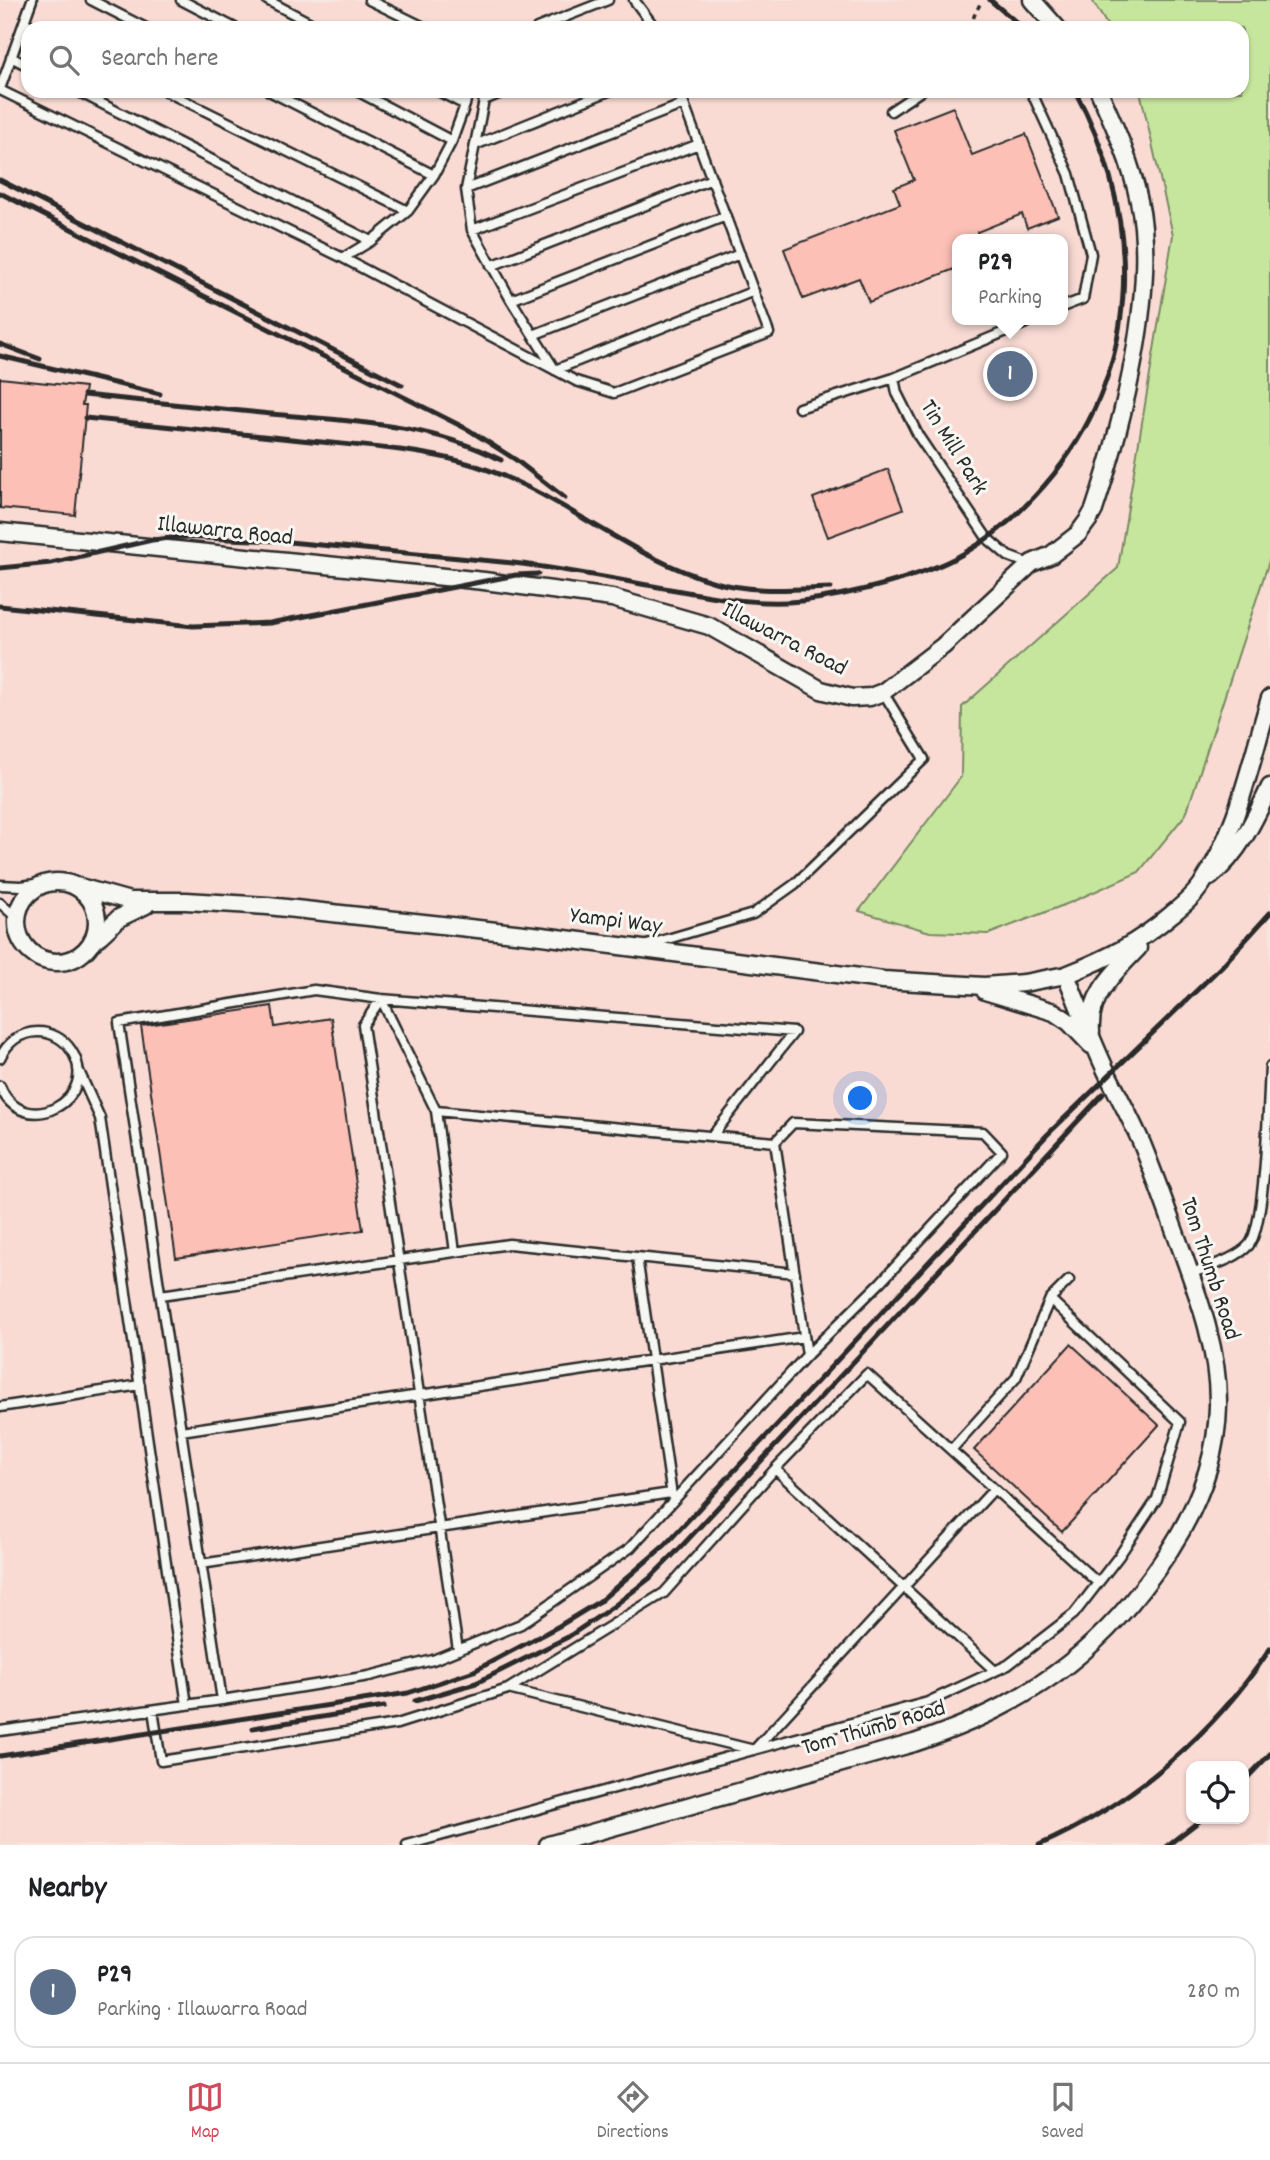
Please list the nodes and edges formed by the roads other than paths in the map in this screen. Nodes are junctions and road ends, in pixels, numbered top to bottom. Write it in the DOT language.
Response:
graph roads {
  1 [pos="32,0"];
  2 [pos="91,0"];
  3 [pos="181,0"];
  4 [pos="267,0"];
  5 [pos="369,0"];
  6 [pos="608,0"];
  7 [pos="634,0"];
  8 [pos="1032,0"];
  9 [pos="24,21"];
  10 [pos="132,21"];
  11 [pos="222,21"];
  12 [pos="307,21"];
  13 [pos="412,21"];
  14 [pos="555,21"];
  15 [pos="650,21"];
  16 [pos="1051,21"];
  17 [pos="21,30"];
  18 [pos="11,57"];
  19 [pos="21,62"];
  20 [pos="0,90"];
  21 [pos="91,98"];
  22 [pos="179,98"];
  23 [pos="283,98"];
  24 [pos="370,98"];
  25 [pos="452,98"];
  26 [pos="466,98"];
  27 [pos="482,98"];
  28 [pos="592,98"];
  29 [pos="682,98"];
  30 [pos="910,98"];
  31 [pos="1034,98"];
  32 [pos="1102,98"];
  33 [pos="684,104"];
  34 [pos="465,105"];
  35 [pos="891,111"];
  36 [pos="452,141"];
  37 [pos="699,144"];
  38 [pos="474,145"];
  39 [pos="434,176"];
  40 [pos="712,179"];
  41 [pos="466,189"];
  42 [pos="408,211"];
  43 [pos="726,216"];
  44 [pos="472,230"];
  45 [pos="371,241"];
  46 [pos="740,254"];
  47 [pos="343,258"];
  48 [pos="491,266"];
  49 [pos="754,291"];
  50 [pos="511,300"];
  51 [pos="1068,305"];
  52 [pos="1021,325"];
  53 [pos="533,335"];
  54 [pos="555,370"];
  55 [pos="894,379"];
  56 [pos="799,408"];
  57 [pos="0,532"];
  58 [pos="1032,564"];
  59 [pos="883,692"];
  60 [pos="1270,698"];
  61 [pos="1270,787"];
  62 [pos="50,882"];
  63 [pos="1203,883"];
  64 [pos="0,885"];
  65 [pos="76,886"];
  66 [pos="158,902"];
  67 [pos="0,903"];
  68 [pos="18,919"];
  69 [pos="1162,923"];
  70 [pos="638,948"];
  71 [pos="86,949"];
  72 [pos="1066,975"];
  73 [pos="960,985"];
  74 [pos="381,999"];
  75 [pos="1093,1038"];
  76 [pos="1099,1054"];
  77 [pos="0,1058"];
  78 [pos="1270,1068"];
  79 [pos="78,1069"];
  80 [pos="0,1086"];
  81 [pos="436,1111"];
  82 [pos="712,1136"];
  83 [pos="775,1142"];
  84 [pos="455,1252"];
  85 [pos="637,1257"];
  86 [pos="399,1260"];
  87 [pos="795,1273"];
  88 [pos="1190,1274"];
  89 [pos="1069,1280"];
  90 [pos="161,1295"];
  91 [pos="1050,1300"];
  92 [pos="804,1337"];
  93 [pos="807,1355"];
  94 [pos="652,1360"];
  95 [pos="140,1385"];
  96 [pos="419,1394"];
  97 [pos="0,1407"];
  98 [pos="181,1431"];
  99 [pos="951,1450"];
  100 [pos="775,1469"];
  101 [pos="994,1489"];
  102 [pos="672,1497"];
  103 [pos="439,1527"];
  104 [pos="201,1564"];
  105 [pos="1098,1583"];
  106 [pos="904,1587"];
  107 [pos="458,1650"];
  108 [pos="995,1671"];
  109 [pos="508,1689"];
  110 [pos="222,1700"];
  111 [pos="187,1705"];
  112 [pos="153,1710"];
  113 [pos="0,1731"];
  114 [pos="754,1750"];
  115 [pos="407,1845"];
  116 [pos="548,1845"];
  1 -- 9 [label="lane"];
  2 -- 10 [label="lane"];
  3 -- 11 [label="lane"];
  4 -- 12 [label="lane"];
  5 -- 13 [label="lane"];
  6 -- 14 [label="lane"];
  7 -- 15 [label="lane"];
  8 -- 16 [label="street"];
  17 -- 18 [label="lane"];
  18 -- 19 [label="lane"];
  18 -- 20 [label="lane"];
  20 -- 47 [label="lane"];
  21 -- 45 [label="lane"];
  22 -- 42 [label="lane"];
  23 -- 39 [label="lane"];
  24 -- 36 [label="lane"];
  25 -- 34 [label="lane"];
  26 -- 34 [label="lane"];
  27 -- 38 [label="lane"];
  28 -- 38 [label="lane"];
  29 -- 33 [label="lane"];
  30 -- 35 [label="lane"];
  31 -- 51 [label="lane"];
  32 -- 58 [label="street, Illawarra Road"];
  33 -- 37 [label="lane"];
  33 -- 41 [label="lane"];
  34 -- 36 [label="lane"];
  36 -- 39 [label="lane"];
  37 -- 40 [label="lane"];
  37 -- 44 [label="lane"];
  38 -- 41 [label="lane"];
  39 -- 42 [label="lane"];
  40 -- 43 [label="lane"];
  40 -- 48 [label="lane"];
  41 -- 44 [label="lane"];
  42 -- 45 [label="lane"];
  43 -- 46 [label="lane"];
  43 -- 50 [label="lane"];
  44 -- 48 [label="lane"];
  45 -- 47 [label="lane"];
  46 -- 49 [label="lane"];
  46 -- 53 [label="lane"];
  47 -- 54 [label="lane"];
  48 -- 50 [label="lane"];
  49 -- 54 [label="lane"];
  49 -- 54 [label="lane"];
  50 -- 53 [label="lane"];
  52 -- 55 [label="lane"];
  53 -- 54 [label="lane"];
  55 -- 56 [label="lane"];
  55 -- 58 [label="lane, Tin Mill Park"];
  57 -- 59 [label="street, Illawarra Road"];
  58 -- 59 [label="street, Illawarra Road"];
  59 -- 70 [label="lane"];
  60 -- 63 [label="street"];
  61 -- 63 [label="street"];
  62 -- 64 [label="lane, Yampi Way"];
  62 -- 65 [label="street, Yampi Way"];
  62 -- 68 [label="street"];
  63 -- 69 [label="street"];
  65 -- 66 [label="street, Yampi Way"];
  65 -- 71 [label="street"];
  66 -- 70 [label="street, Yampi Way"];
  66 -- 71 [label="street, Yampi Way"];
  67 -- 68 [label="lane, Yampi Way"];
  68 -- 71 [label="street, Yampi Way"];
  69 -- 72 [label="street"];
  69 -- 75 [label="street"];
  70 -- 73 [label="street, Yampi Way"];
  72 -- 73 [label="street, Yampi Way"];
  72 -- 75 [label="street, Tom Thumb Road"];
  73 -- 76 [label="street"];
  74 -- 81 [label="lane"];
  74 -- 82 [label="lane"];
  74 -- 86 [label="lane"];
  74 -- 90 [label="lane"];
  75 -- 76 [label="street, Tom Thumb Road"];
  76 -- 88 [label="street, Tom Thumb Road"];
  77 -- 79 [label="lane"];
  78 -- 88 [label="lane"];
  79 -- 80 [label="lane"];
  79 -- 95 [label="lane"];
  81 -- 82 [label="lane"];
  81 -- 84 [label="lane"];
  82 -- 83 [label="lane"];
  83 -- 87 [label="lane"];
  83 -- 93 [label="lane"];
  84 -- 85 [label="lane"];
  84 -- 86 [label="lane"];
  85 -- 87 [label="lane"];
  85 -- 94 [label="lane"];
  86 -- 90 [label="lane"];
  86 -- 96 [label="lane"];
  87 -- 92 [label="lane"];
  88 -- 116 [label="street, Tom Thumb Road"];
  89 -- 91 [label="lane"];
  90 -- 98 [label="lane"];
  91 -- 99 [label="lane"];
  91 -- 105 [label="lane"];
  92 -- 93 [label="lane"];
  92 -- 94 [label="lane"];
  93 -- 102 [label="lane"];
  94 -- 96 [label="lane"];
  94 -- 102 [label="lane"];
  95 -- 97 [label="lane"];
  95 -- 111 [label="lane"];
  96 -- 98 [label="lane"];
  96 -- 103 [label="lane"];
  98 -- 104 [label="lane"];
  99 -- 100 [label="lane"];
  99 -- 101 [label="lane"];
  100 -- 106 [label="lane"];
  100 -- 109 [label="lane"];
  101 -- 105 [label="lane"];
  101 -- 106 [label="lane"];
  102 -- 103 [label="lane"];
  102 -- 107 [label="lane"];
  103 -- 104 [label="lane"];
  103 -- 107 [label="lane"];
  104 -- 110 [label="lane"];
  105 -- 108 [label="lane"];
  106 -- 108 [label="lane"];
  106 -- 114 [label="lane"];
  107 -- 110 [label="lane"];
  108 -- 114 [label="lane"];
  109 -- 112 [label="lane"];
  109 -- 114 [label="lane"];
  110 -- 111 [label="lane"];
  111 -- 112 [label="lane"];
  112 -- 113 [label="lane"];
  114 -- 115 [label="lane"];
}
